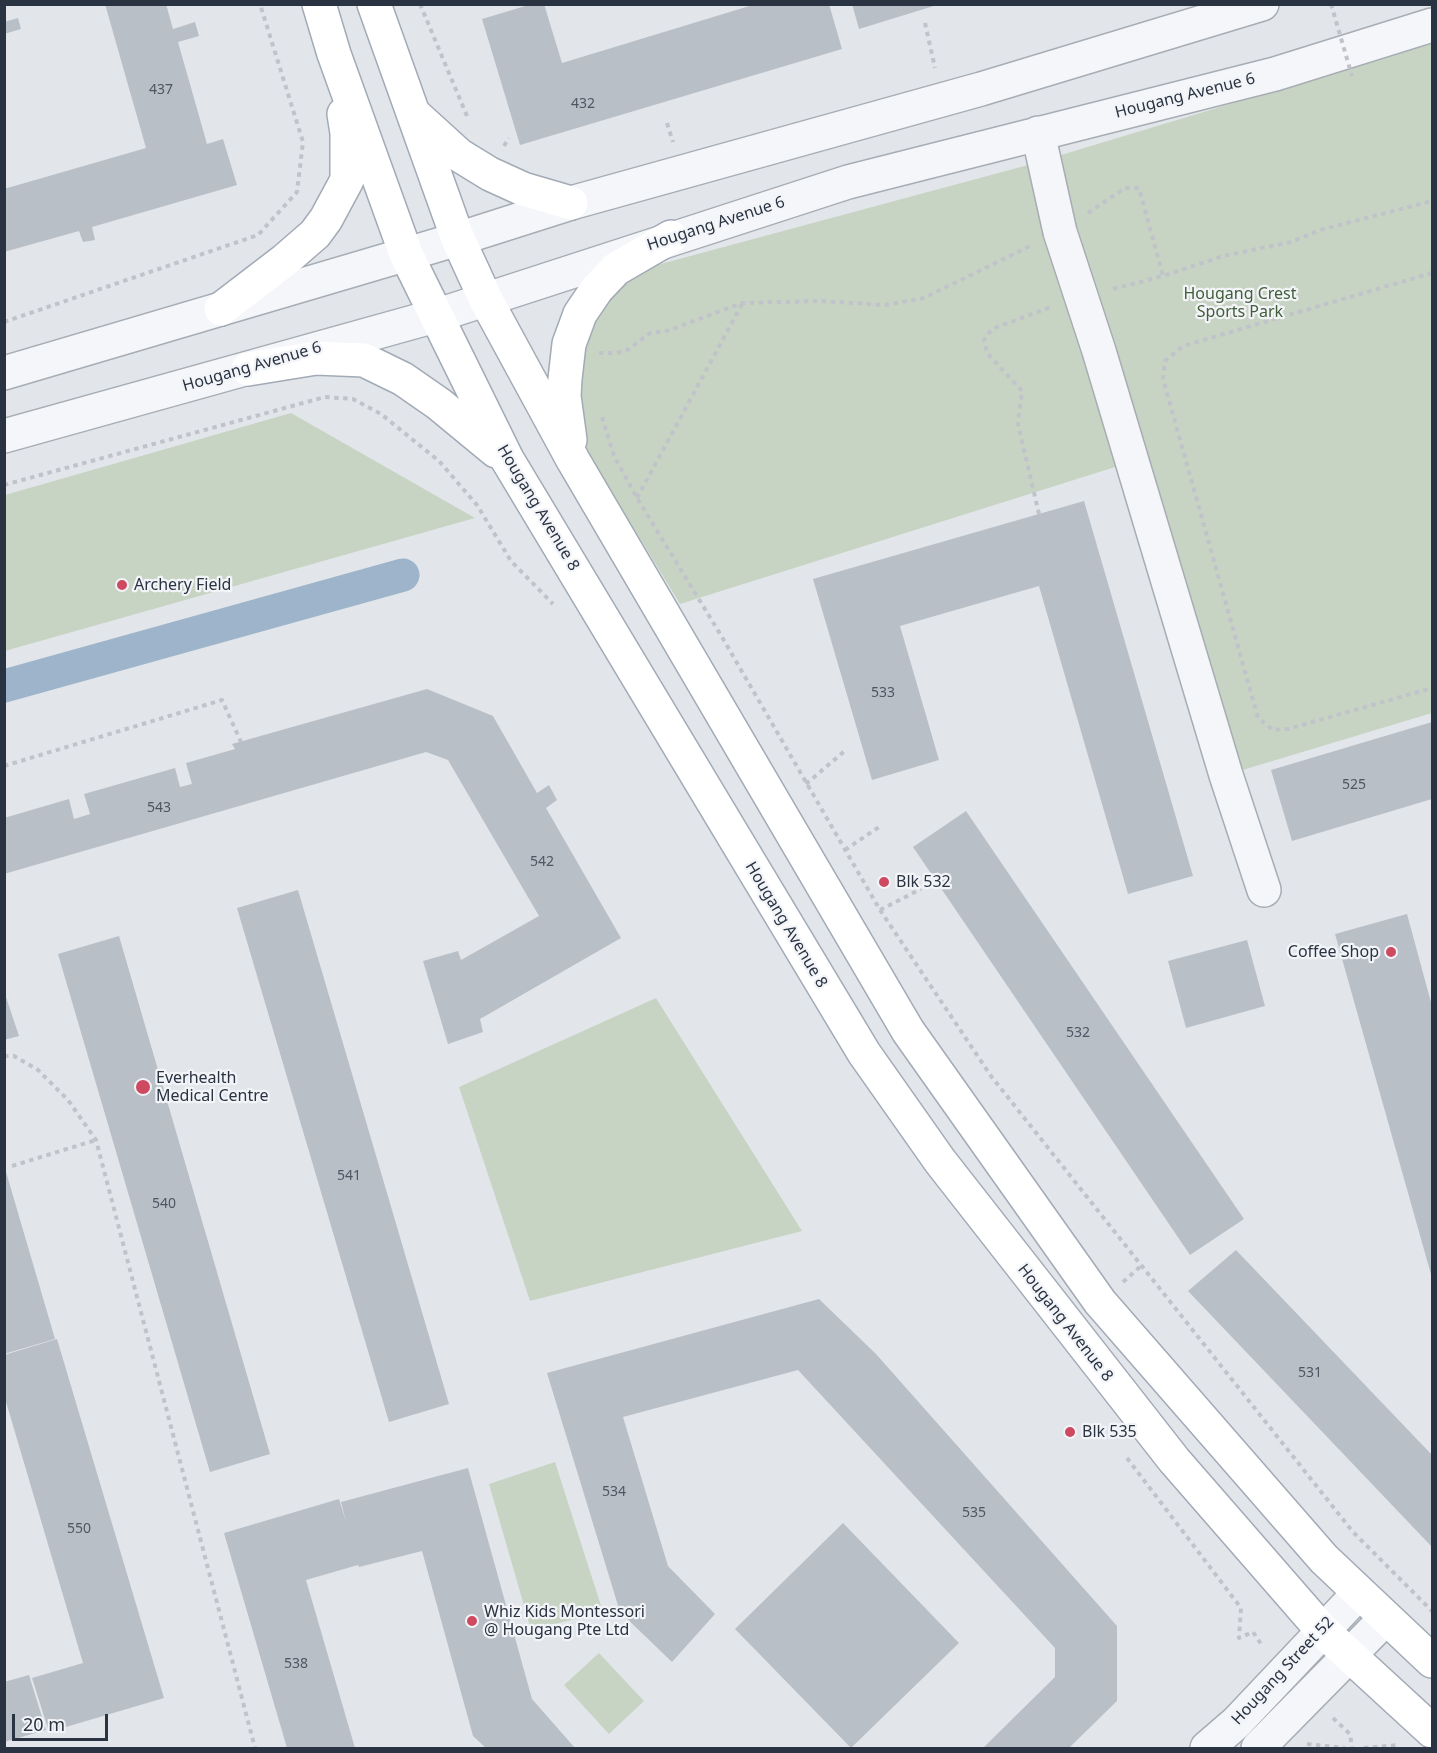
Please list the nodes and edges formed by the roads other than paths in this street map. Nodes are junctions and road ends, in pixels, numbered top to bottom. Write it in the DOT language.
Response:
graph roads {
  1 [pos="319,4"];
  2 [pos="374,4"];
  3 [pos="1262,4"];
  4 [pos="1432,25"];
  5 [pos="334,54"];
  6 [pos="412,112"];
  7 [pos="1038,133"];
  8 [pos="571,202"];
  9 [pos="671,237"];
  10 [pos="458,239"];
  11 [pos="406,254"];
  12 [pos="486,300"];
  13 [pos="221,309"];
  14 [pos="435,316"];
  15 [pos="248,369"];
  16 [pos="4,373"];
  17 [pos="4,436"];
  18 [pos="507,459"];
  19 [pos="573,460"];
  20 [pos="1264,890"];
  21 [pos="1358,1594"];
  22 [pos="1386,1618"];
  23 [pos="1322,1630"];
  24 [pos="1349,1655"];
  25 [pos="1432,1660"];
  26 [pos="1421,1739"];
  27 [pos="1208,1749"];
  28 [pos="1258,1749"];
  1 -- 5 [label="main road, Hougang Avenue 8"];
  2 -- 6 [label="main road"];
  3 -- 8 [label="street"];
  4 -- 7 [label="street, Hougang Avenue 6"];
  5 -- 11 [label="main road, Hougang Avenue 8"];
  5 -- 13 [label="main road"];
  6 -- 8 [label="main road"];
  6 -- 10 [label="main road"];
  7 -- 9 [label="street, Hougang Avenue 6"];
  7 -- 20 [label="street"];
  8 -- 10 [label="street"];
  9 -- 12 [label="street, Hougang Avenue 6"];
  9 -- 19 [label="main road"];
  10 -- 11 [label="street"];
  10 -- 12 [label="main road"];
  11 -- 13 [label="street"];
  11 -- 14 [label="main road, Hougang Avenue 8"];
  12 -- 14 [label="street, Hougang Avenue 6"];
  12 -- 19 [label="main road"];
  13 -- 16 [label="street"];
  14 -- 15 [label="street, Hougang Avenue 6"];
  14 -- 18 [label="main road, Hougang Avenue 8"];
  15 -- 17 [label="street, Hougang Avenue 6"];
  15 -- 18 [label="main road"];
  18 -- 23 [label="main road, Hougang Avenue 8"];
  19 -- 21 [label="main road"];
  21 -- 22 [label="main road"];
  21 -- 23 [label="street, Hougang Street 52"];
  22 -- 24 [label="street"];
  22 -- 25 [label="main road"];
  23 -- 24 [label="main road, Hougang Avenue 8"];
  23 -- 27 [label="street, Hougang Street 52"];
  24 -- 26 [label="main road, Hougang Avenue 8"];
  24 -- 28 [label="street"];
}
